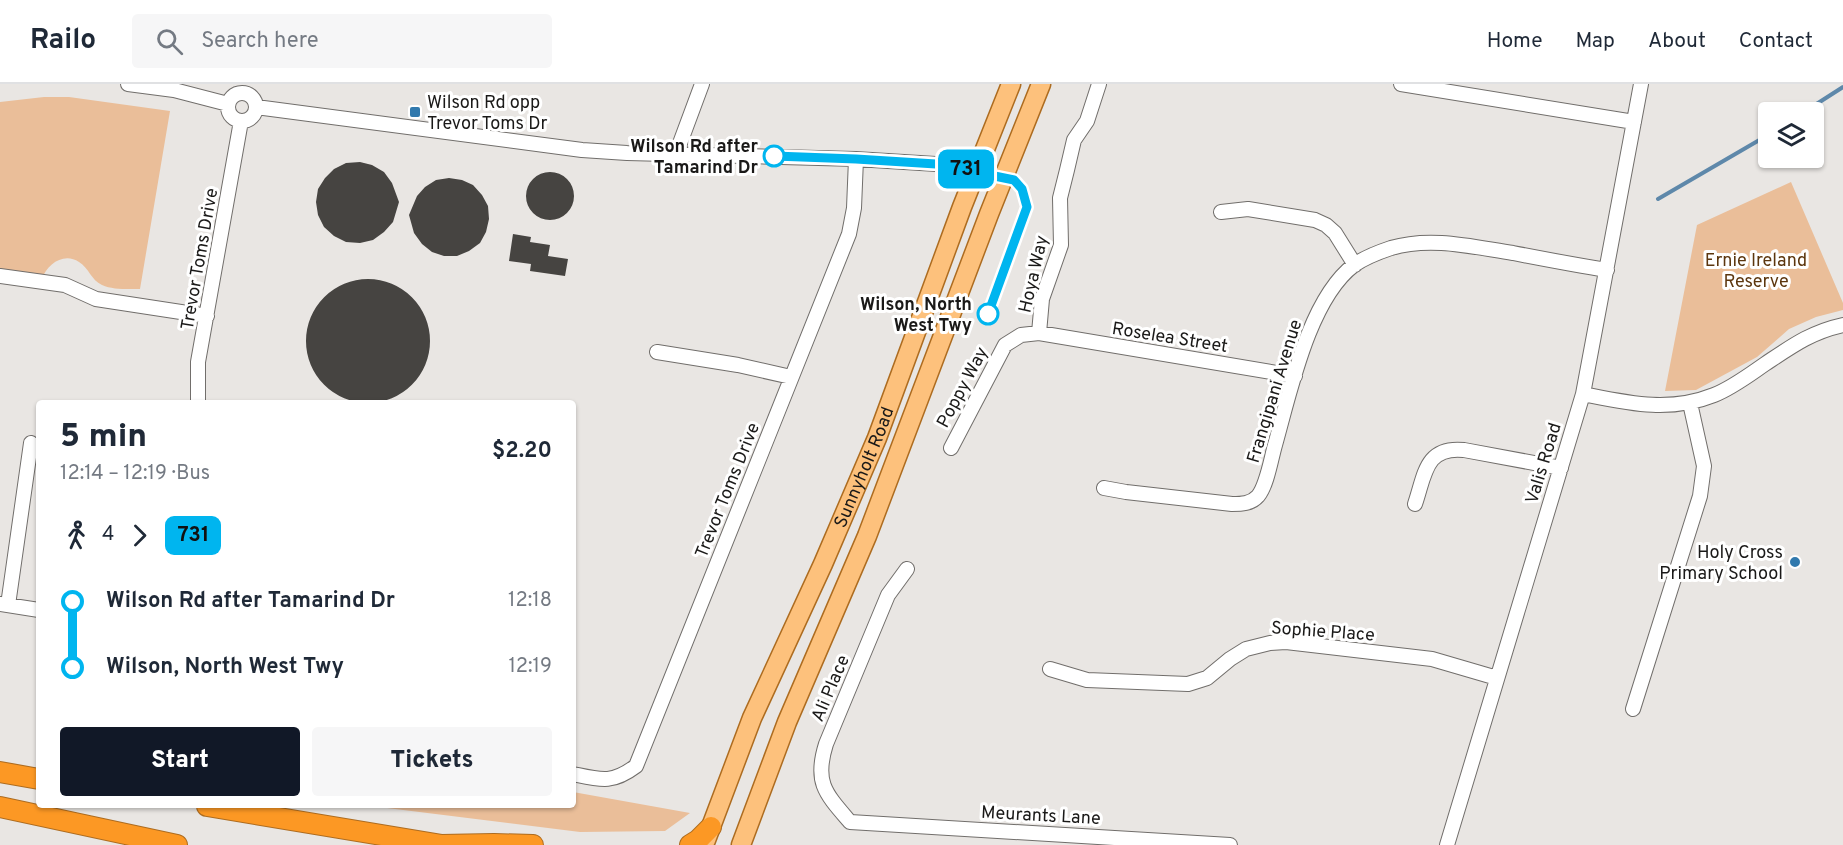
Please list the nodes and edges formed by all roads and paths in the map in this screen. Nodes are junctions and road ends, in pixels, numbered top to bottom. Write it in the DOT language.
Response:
graph roads {
  1 [pos="128,84"];
  2 [pos="702,84"];
  3 [pos="1011,84"];
  4 [pos="1041,84"];
  5 [pos="1099,84"];
  6 [pos="1401,84"];
  7 [pos="1641,84"];
  8 [pos="228,104"];
  9 [pos="256,107"];
  10 [pos="241,121"];
  11 [pos="1634,122"];
  12 [pos="676,154"];
  13 [pos="856,159"];
  14 [pos="976,171"];
  15 [pos="1004,177"];
  16 [pos="1221,212"];
  17 [pos="1355,265"];
  18 [pos="1606,270"];
  19 [pos="0,276"];
  20 [pos="207,316"];
  21 [pos="1843,325"];
  22 [pos="1040,333"];
  23 [pos="657,352"];
  24 [pos="791,376"];
  25 [pos="1294,376"];
  26 [pos="1582,394"];
  27 [pos="198,400"];
  28 [pos="1690,403"];
  29 [pos="31,442"];
  30 [pos="951,448"];
  31 [pos="1561,468"];
  32 [pos="1104,488"];
  33 [pos="1415,504"];
  34 [pos="907,569"];
  35 [pos="4,605"];
  36 [pos="36,610"];
  37 [pos="1050,669"];
  38 [pos="1497,678"];
  39 [pos="1633,709"];
  40 [pos="0,772"];
  41 [pos="576,774"];
  42 [pos="36,778"];
  43 [pos="0,807"];
  44 [pos="219,808"];
  45 [pos="850,822"];
  46 [pos="707,836"];
  47 [pos="177,845"];
  48 [pos="441,845"];
  49 [pos="533,845"];
  50 [pos="690,845"];
  51 [pos="741,845"];
  52 [pos="1230,845"];
  53 [pos="1447,845"];
  1 -- 8 [label="street"];
  2 -- 12 [label="street"];
  3 -- 14 [label="main road, Sunnyholt Road"];
  4 -- 15 [label="main road, Sunnyholt Road"];
  5 -- 22 [label="street, Hoya Way"];
  6 -- 11 [label="street"];
  7 -- 11 [label="street, Valis Road"];
  8 -- 9 [label="street"];
  8 -- 10 [label="street"];
  9 -- 10 [label="street"];
  9 -- 12 [label="street"];
  10 -- 20 [label="street, Trevor Toms Drive"];
  11 -- 18 [label="street, Valis Road"];
  12 -- 13 [label="street"];
  13 -- 14 [label="street"];
  13 -- 24 [label="street, Trevor Toms Drive"];
  14 -- 15 [label="street"];
  14 -- 46 [label="main road, Sunnyholt Road"];
  15 -- 51 [label="main road, Sunnyholt Road"];
  16 -- 17 [label="street"];
  17 -- 18 [label="street, Frangipani Avenue"];
  17 -- 25 [label="street, Frangipani Avenue"];
  18 -- 26 [label="street, Valis Road"];
  19 -- 20 [label="street"];
  20 -- 27 [label="street, Trevor Toms Drive"];
  21 -- 28 [label="street"];
  22 -- 25 [label="street, Roselea Street"];
  22 -- 30 [label="street, Poppy Way"];
  23 -- 24 [label="street"];
  24 -- 41 [label="street, Trevor Toms Drive"];
  25 -- 32 [label="street, Frangipani Avenue"];
  26 -- 28 [label="street"];
  26 -- 31 [label="street, Valis Road"];
  28 -- 39 [label="street"];
  29 -- 35 [label="street"];
  31 -- 33 [label="street"];
  31 -- 38 [label="street, Valis Road"];
  34 -- 45 [label="street, Ali Place"];
  35 -- 36 [label="street"];
  37 -- 38 [label="street, Sophie Place"];
  38 -- 53 [label="street, Valis Road"];
  40 -- 42 [label="highway"];
  43 -- 47 [label="highway"];
  44 -- 48 [label="highway"];
  45 -- 52 [label="street, Meurants Lane"];
  46 -- 50 [label="highway"];
  48 -- 49 [label="highway"];
}
